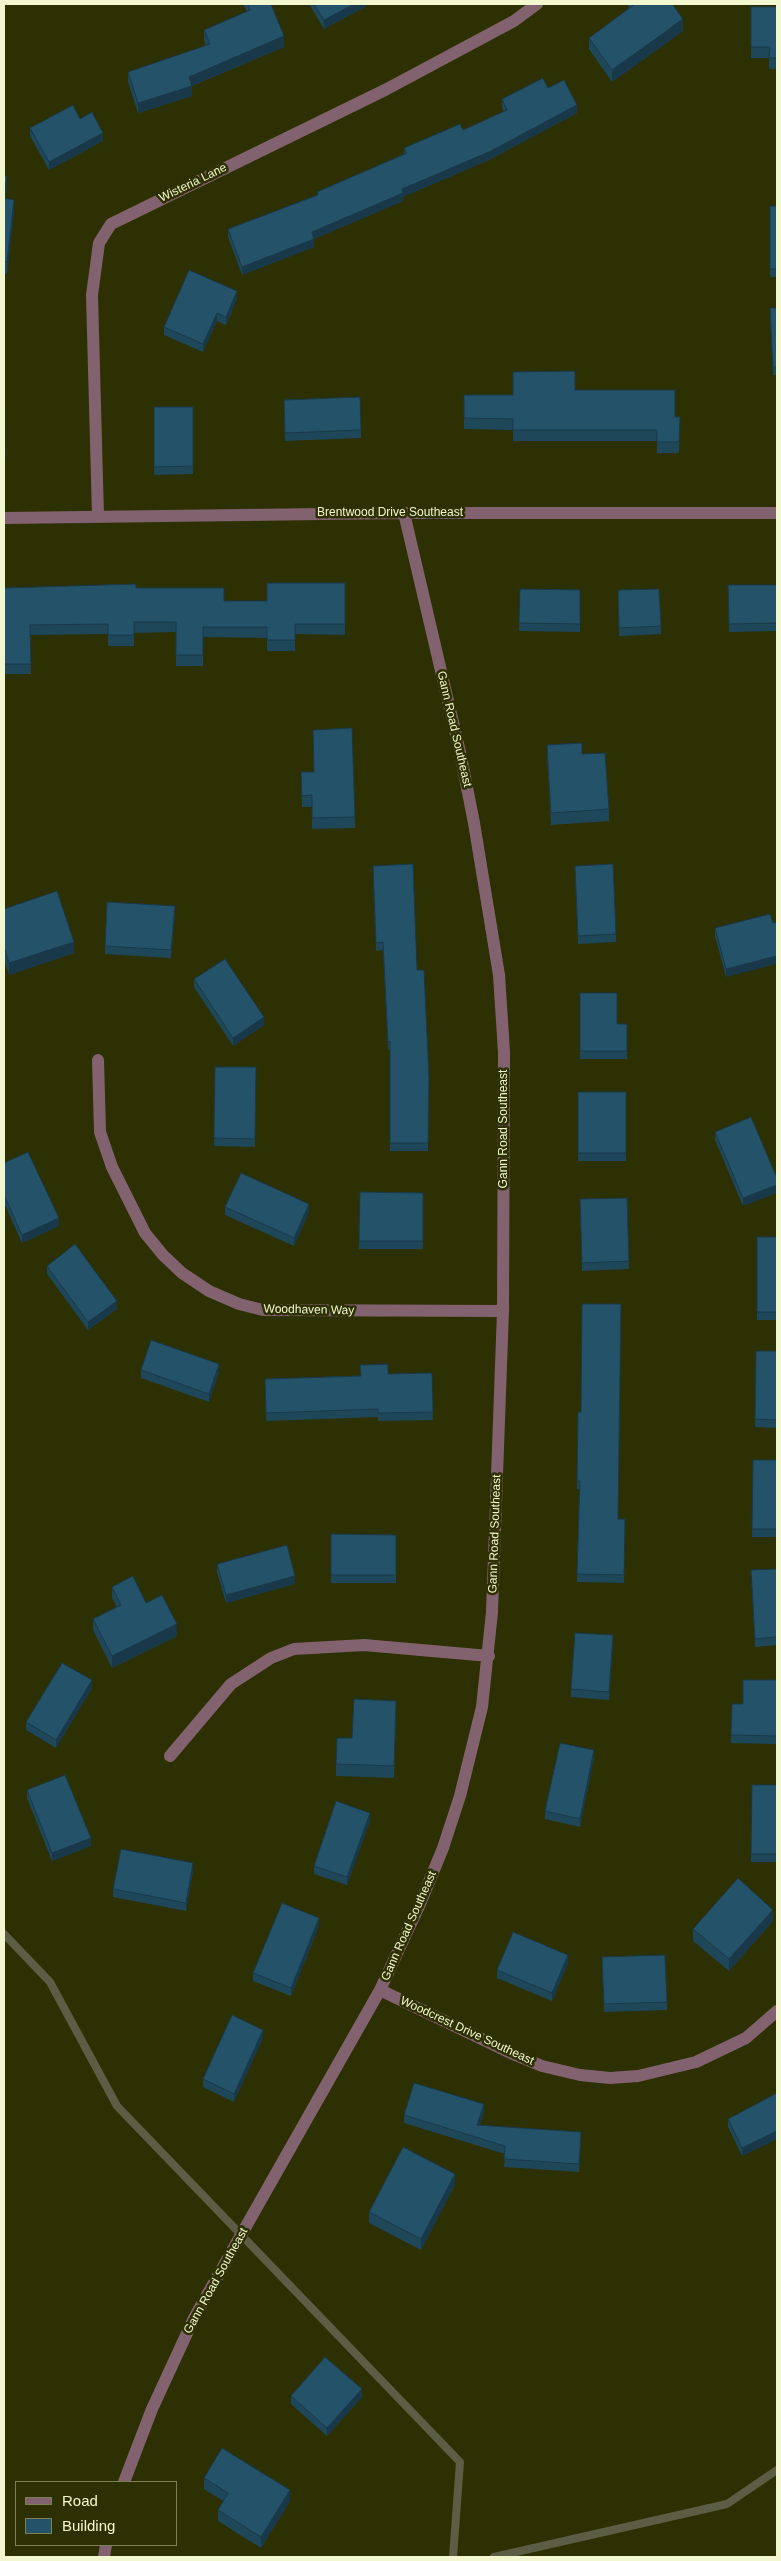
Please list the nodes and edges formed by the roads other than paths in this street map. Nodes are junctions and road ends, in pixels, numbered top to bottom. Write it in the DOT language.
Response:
graph roads {
  1 [pos="537,4"];
  2 [pos="404,513"];
  3 [pos="777,513"];
  4 [pos="98,516"];
  5 [pos="4,518"];
  6 [pos="98,1060"];
  7 [pos="503,1311"];
  8 [pos="489,1656"];
  9 [pos="170,1756"];
  10 [pos="380,1990"];
  11 [pos="777,2010"];
  12 [pos="124,2481"];
  1 -- 4 [label="street, Wisteria Lane"];
  2 -- 3 [label="street, Brentwood Drive Southeast"];
  2 -- 4 [label="street, Brentwood Drive Southeast"];
  2 -- 7 [label="street, Gann Road Southeast"];
  4 -- 5 [label="street, Brentwood Drive Southeast"];
  6 -- 7 [label="street, Woodhaven Way"];
  7 -- 8 [label="street, Gann Road Southeast"];
  8 -- 9 [label="street"];
  8 -- 10 [label="street, Gann Road Southeast"];
  10 -- 11 [label="street, Woodcrest Drive Southeast"];
  10 -- 12 [label="street, Gann Road Southeast"];
}
